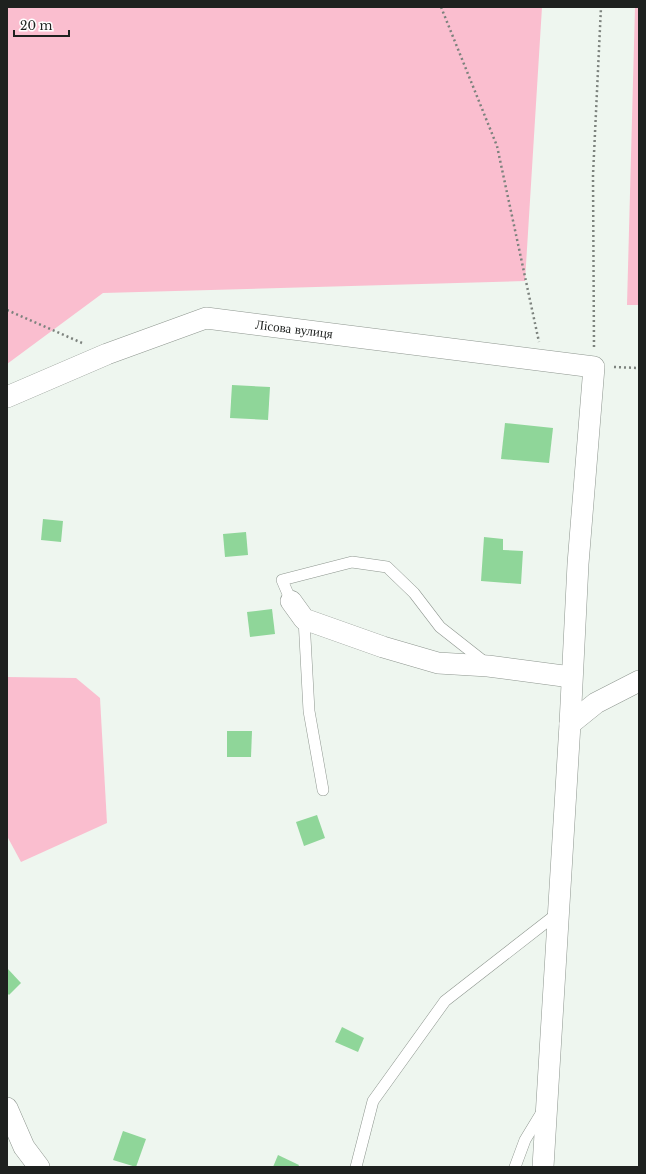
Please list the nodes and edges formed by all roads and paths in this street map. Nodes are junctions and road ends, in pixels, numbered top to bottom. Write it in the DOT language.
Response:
graph roads {
  1 [pos="441,7"];
  2 [pos="601,7"];
  3 [pos="7,310"];
  4 [pos="547,344"];
  5 [pos="586,347"];
  6 [pos="107,354"];
  7 [pos="594,357"];
  8 [pos="639,368"];
  9 [pos="7,397"];
  10 [pos="291,601"];
  11 [pos="304,618"];
  12 [pos="488,666"];
  13 [pos="571,677"];
  14 [pos="639,681"];
  15 [pos="570,724"];
  16 [pos="323,790"];
  17 [pos="558,913"];
  18 [pos="546,1106"];
  19 [pos="7,1108"];
  20 [pos="39,1167"];
  21 [pos="356,1167"];
  22 [pos="514,1167"];
  23 [pos="542,1167"];
  1 -- 4 [label="path"];
  2 -- 7 [label="path"];
  3 -- 6 [label="path"];
  5 -- 7 [label="path"];
  6 -- 7 [label="street, Лісова вулиця"];
  6 -- 9 [label="street, Лісова вулиця"];
  7 -- 8 [label="path"];
  7 -- 13 [label="street"];
  10 -- 11 [label="street"];
  10 -- 12 [label="lane"];
  11 -- 12 [label="street"];
  11 -- 16 [label="lane"];
  12 -- 13 [label="street"];
  13 -- 15 [label="street"];
  14 -- 15 [label="street"];
  15 -- 17 [label="street"];
  17 -- 18 [label="street"];
  17 -- 21 [label="lane"];
  18 -- 22 [label="lane"];
  18 -- 23 [label="street"];
  19 -- 20 [label="street"];
}
